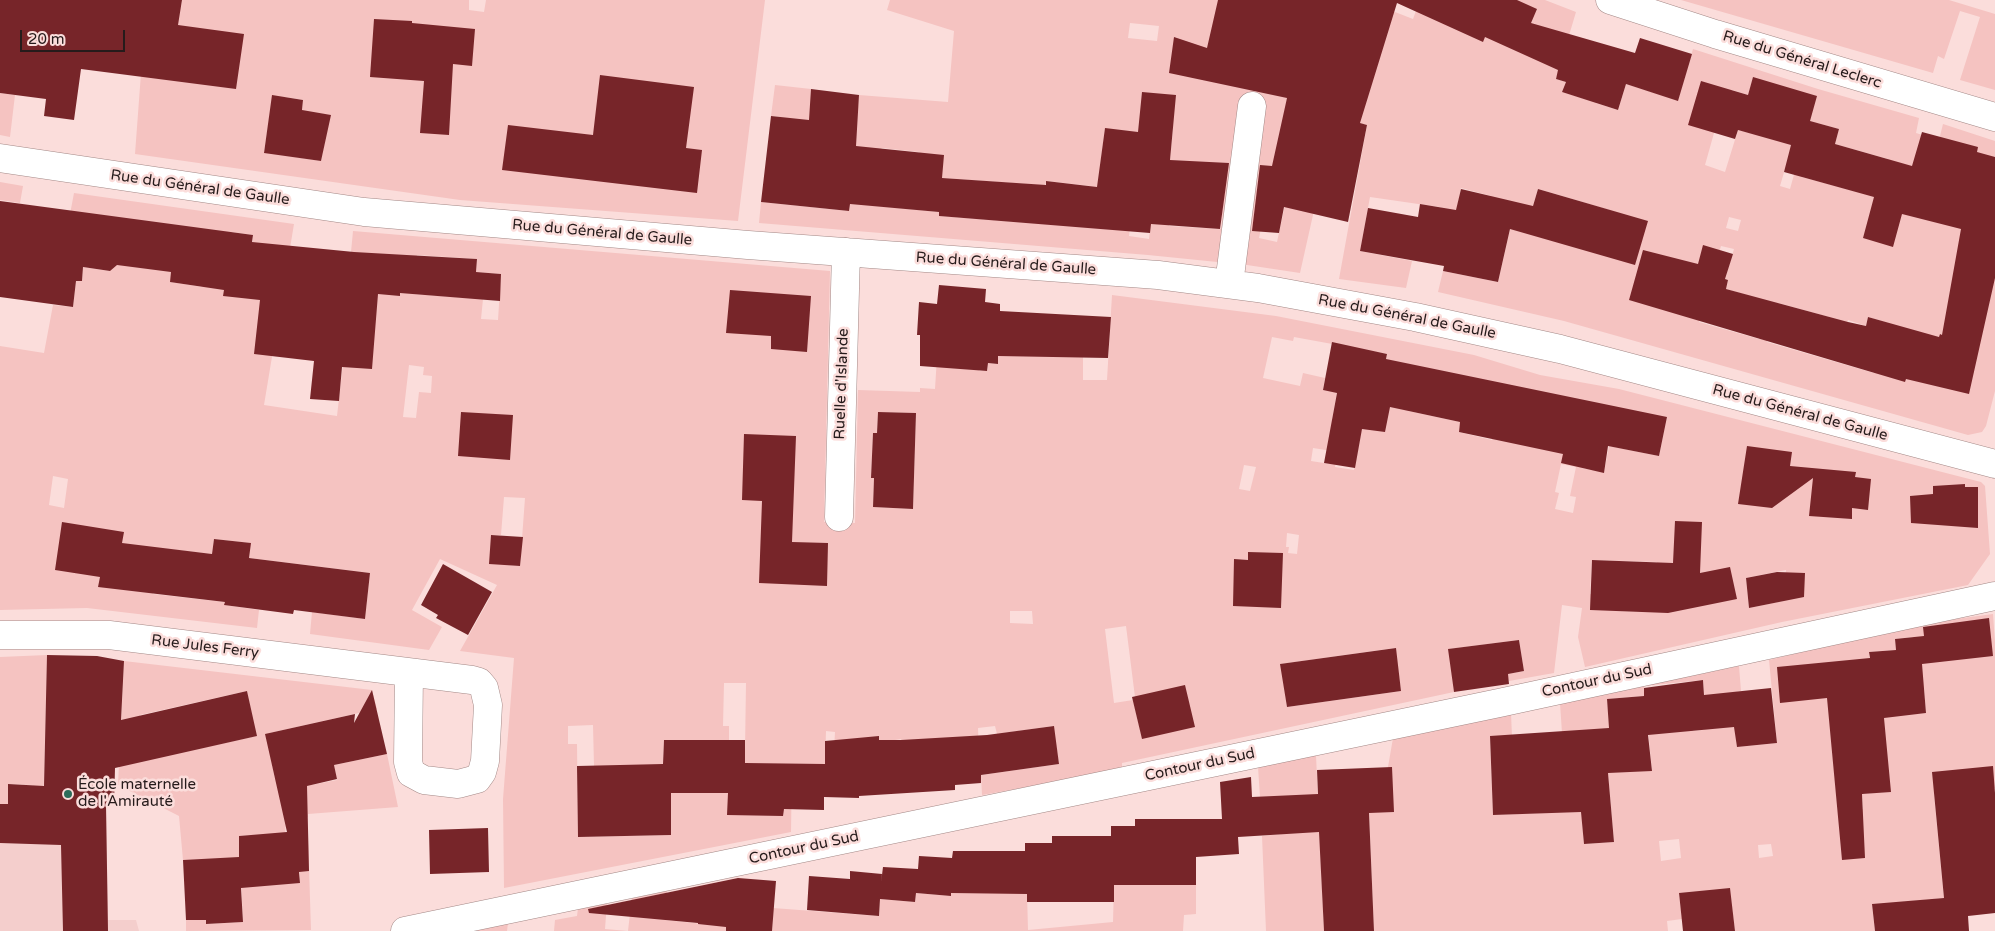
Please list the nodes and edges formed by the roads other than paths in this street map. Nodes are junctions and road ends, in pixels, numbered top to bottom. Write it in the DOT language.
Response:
graph roads {
  1 [pos="1610,0"];
  2 [pos="1252,106"];
  3 [pos="1995,117"];
  4 [pos="0,158"];
  5 [pos="846,252"];
  6 [pos="1229,284"];
  7 [pos="1995,464"];
  8 [pos="839,516"];
  9 [pos="1995,596"];
  10 [pos="0,635"];
  11 [pos="409,672"];
  12 [pos="405,931"];
  1 -- 3 [label="street, Rue du Général Leclerc"];
  2 -- 6 [label="street"];
  4 -- 5 [label="street, Rue du Général de Gaulle"];
  5 -- 6 [label="street, Rue du Général de Gaulle"];
  5 -- 8 [label="street, Ruelle d'Islande"];
  6 -- 7 [label="street, Rue du Général de Gaulle"];
  9 -- 12 [label="street, Contour du Sud"];
  10 -- 11 [label="street, Rue Jules Ferry"];
}
